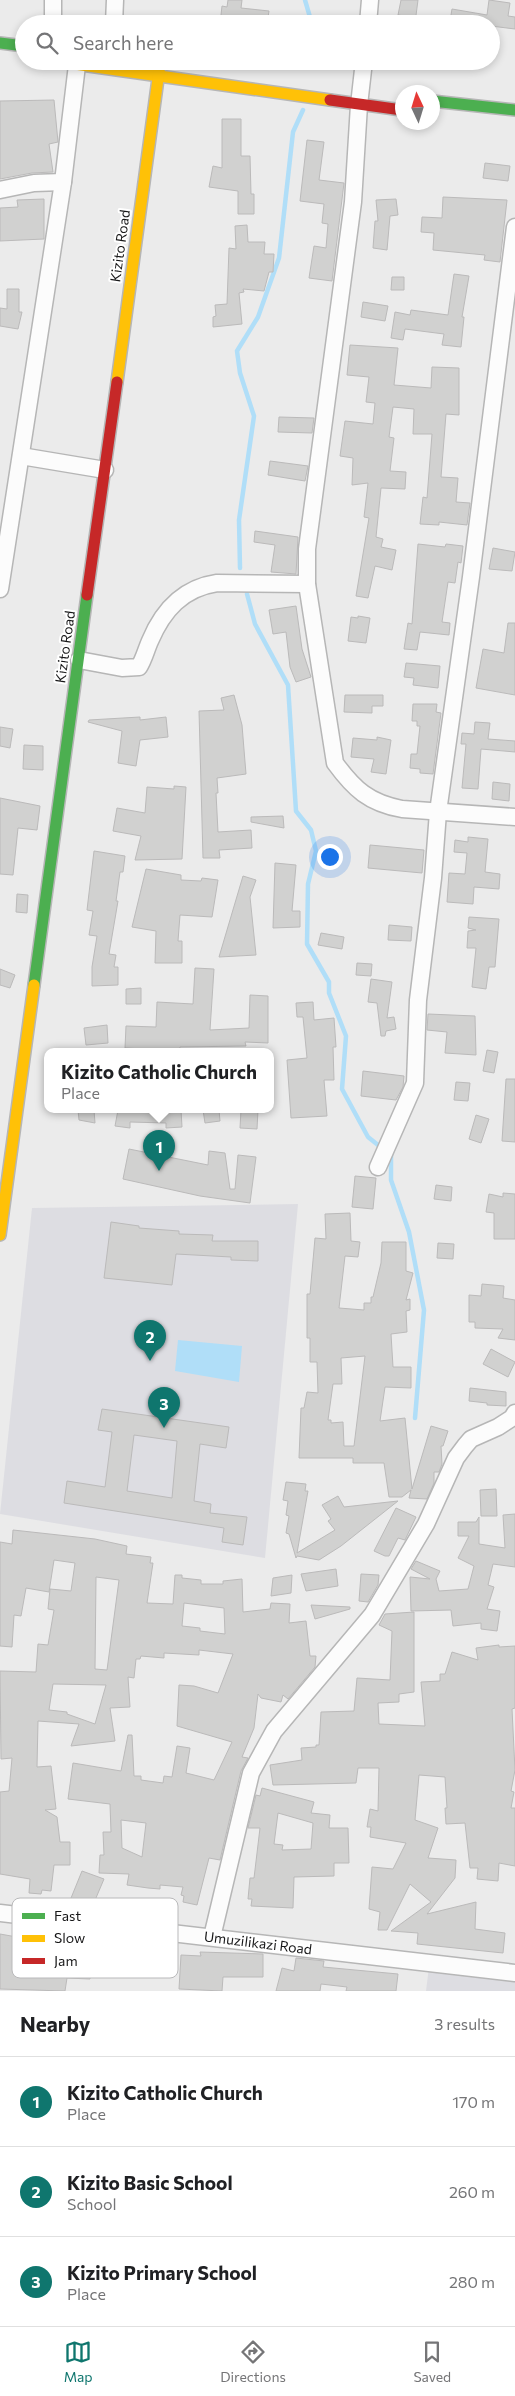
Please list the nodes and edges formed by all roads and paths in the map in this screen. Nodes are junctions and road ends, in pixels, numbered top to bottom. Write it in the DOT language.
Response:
graph roads {
  1 [pos="53,0"];
  2 [pos="115,0"];
  3 [pos="370,0"];
  4 [pos="53,15"];
  5 [pos="114,15"];
  6 [pos="369,15"];
  7 [pos="0,43"];
  8 [pos="15,45"];
  9 [pos="0,54"];
  10 [pos="15,56"];
  11 [pos="76,70"];
  12 [pos="160,70"];
  13 [pos="364,70"];
  14 [pos="363,97"];
  15 [pos="440,102"];
  16 [pos="395,108"];
  17 [pos="515,110"];
  18 [pos="63,182"];
  19 [pos="0,190"];
  20 [pos="515,227"];
  21 [pos="20,456"];
  22 [pos="104,470"];
  23 [pos="307,584"];
  24 [pos="0,589"];
  25 [pos="78,660"];
  26 [pos="438,812"];
  27 [pos="515,817"];
  28 [pos="378,1167"];
  29 [pos="0,1235"];
  30 [pos="514,1417"];
  31 [pos="178,1934"];
  32 [pos="212,1938"];
  33 [pos="515,1973"];
  1 -- 4 [label="street"];
  2 -- 5 [label="street"];
  3 -- 6 [label="street"];
  7 -- 8 [label="street"];
  9 -- 10 [label="street"];
  11 -- 18 [label="street"];
  12 -- 14 [label="street"];
  12 -- 22 [label="street, Kizito Road"];
  13 -- 14 [label="street"];
  14 -- 16 [label="street"];
  14 -- 23 [label="street"];
  15 -- 17 [label="street"];
  18 -- 19 [label="street"];
  18 -- 21 [label="street"];
  20 -- 26 [label="street"];
  21 -- 22 [label="street"];
  21 -- 24 [label="street"];
  22 -- 25 [label="street, Kizito Road"];
  23 -- 25 [label="street"];
  23 -- 26 [label="street"];
  25 -- 29 [label="street, Kizito Road"];
  26 -- 27 [label="street"];
  26 -- 28 [label="street"];
  30 -- 32 [label="street"];
  31 -- 32 [label="street, Umuzilikazi Road"];
  32 -- 33 [label="street, Umuzilikazi Road"];
}
